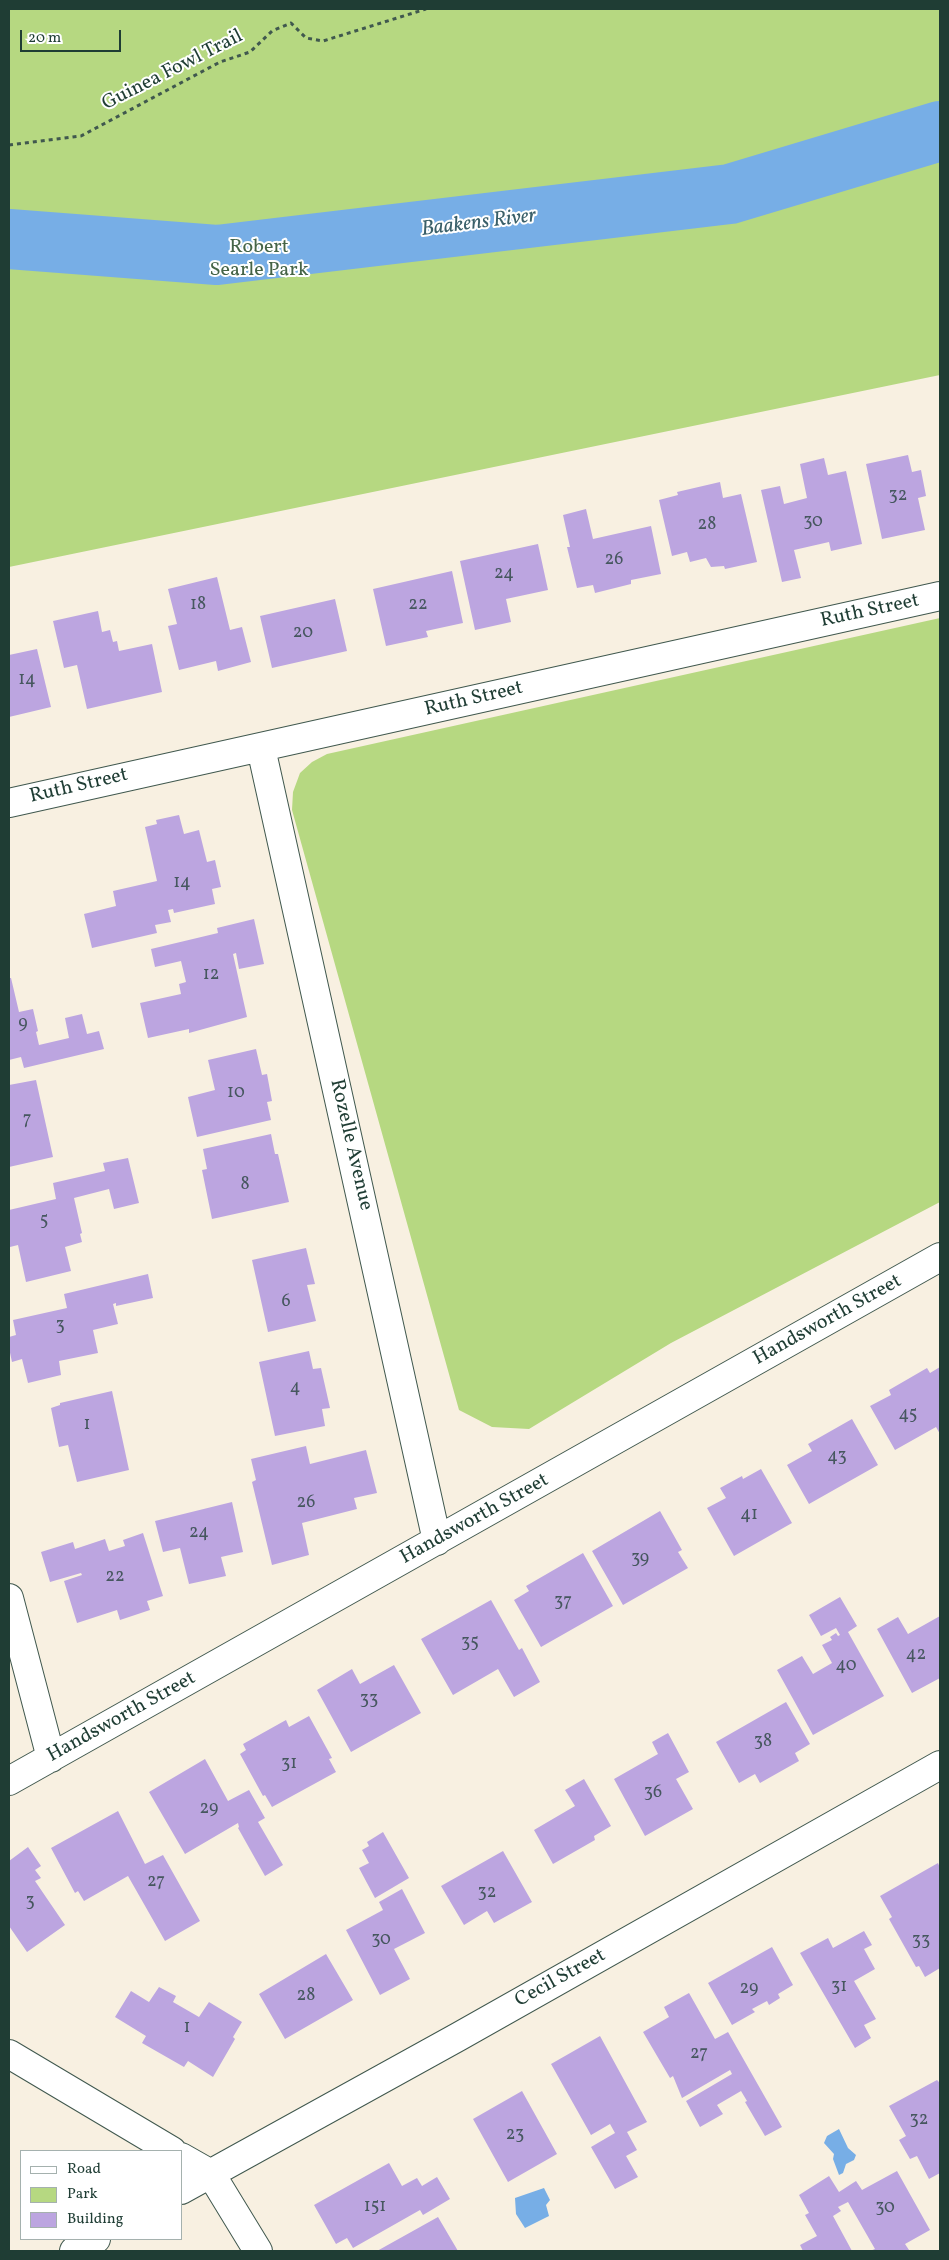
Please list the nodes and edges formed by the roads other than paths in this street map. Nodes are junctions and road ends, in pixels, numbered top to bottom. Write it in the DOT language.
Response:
graph roads {
  1 [pos="940,596"];
  2 [pos="261,748"];
  3 [pos="9,803"];
  4 [pos="940,1257"];
  5 [pos="437,1541"];
  6 [pos="9,1598"];
  7 [pos="51,1758"];
  8 [pos="940,1765"];
  9 [pos="9,1781"];
  10 [pos="9,2054"];
  11 [pos="170,2150"];
  12 [pos="182,2157"];
  13 [pos="211,2174"];
  14 [pos="182,2189"];
  15 [pos="94,2240"];
  16 [pos="74,2251"];
  17 [pos="258,2251"];
  1 -- 2 [label="street, Ruth Street"];
  2 -- 3 [label="street, Ruth Street"];
  2 -- 5 [label="street, Rozelle Avenue"];
  4 -- 5 [label="street, Handsworth Street"];
  5 -- 7 [label="street, Handsworth Street"];
  6 -- 7 [label="street"];
  7 -- 9 [label="street, Handsworth Street"];
  8 -- 13 [label="street, Cecil Street"];
  10 -- 11 [label="street"];
  12 -- 13 [label="street"];
  13 -- 14 [label="street, Cecil Street"];
  13 -- 17 [label="street"];
  15 -- 16 [label="street"];
}
